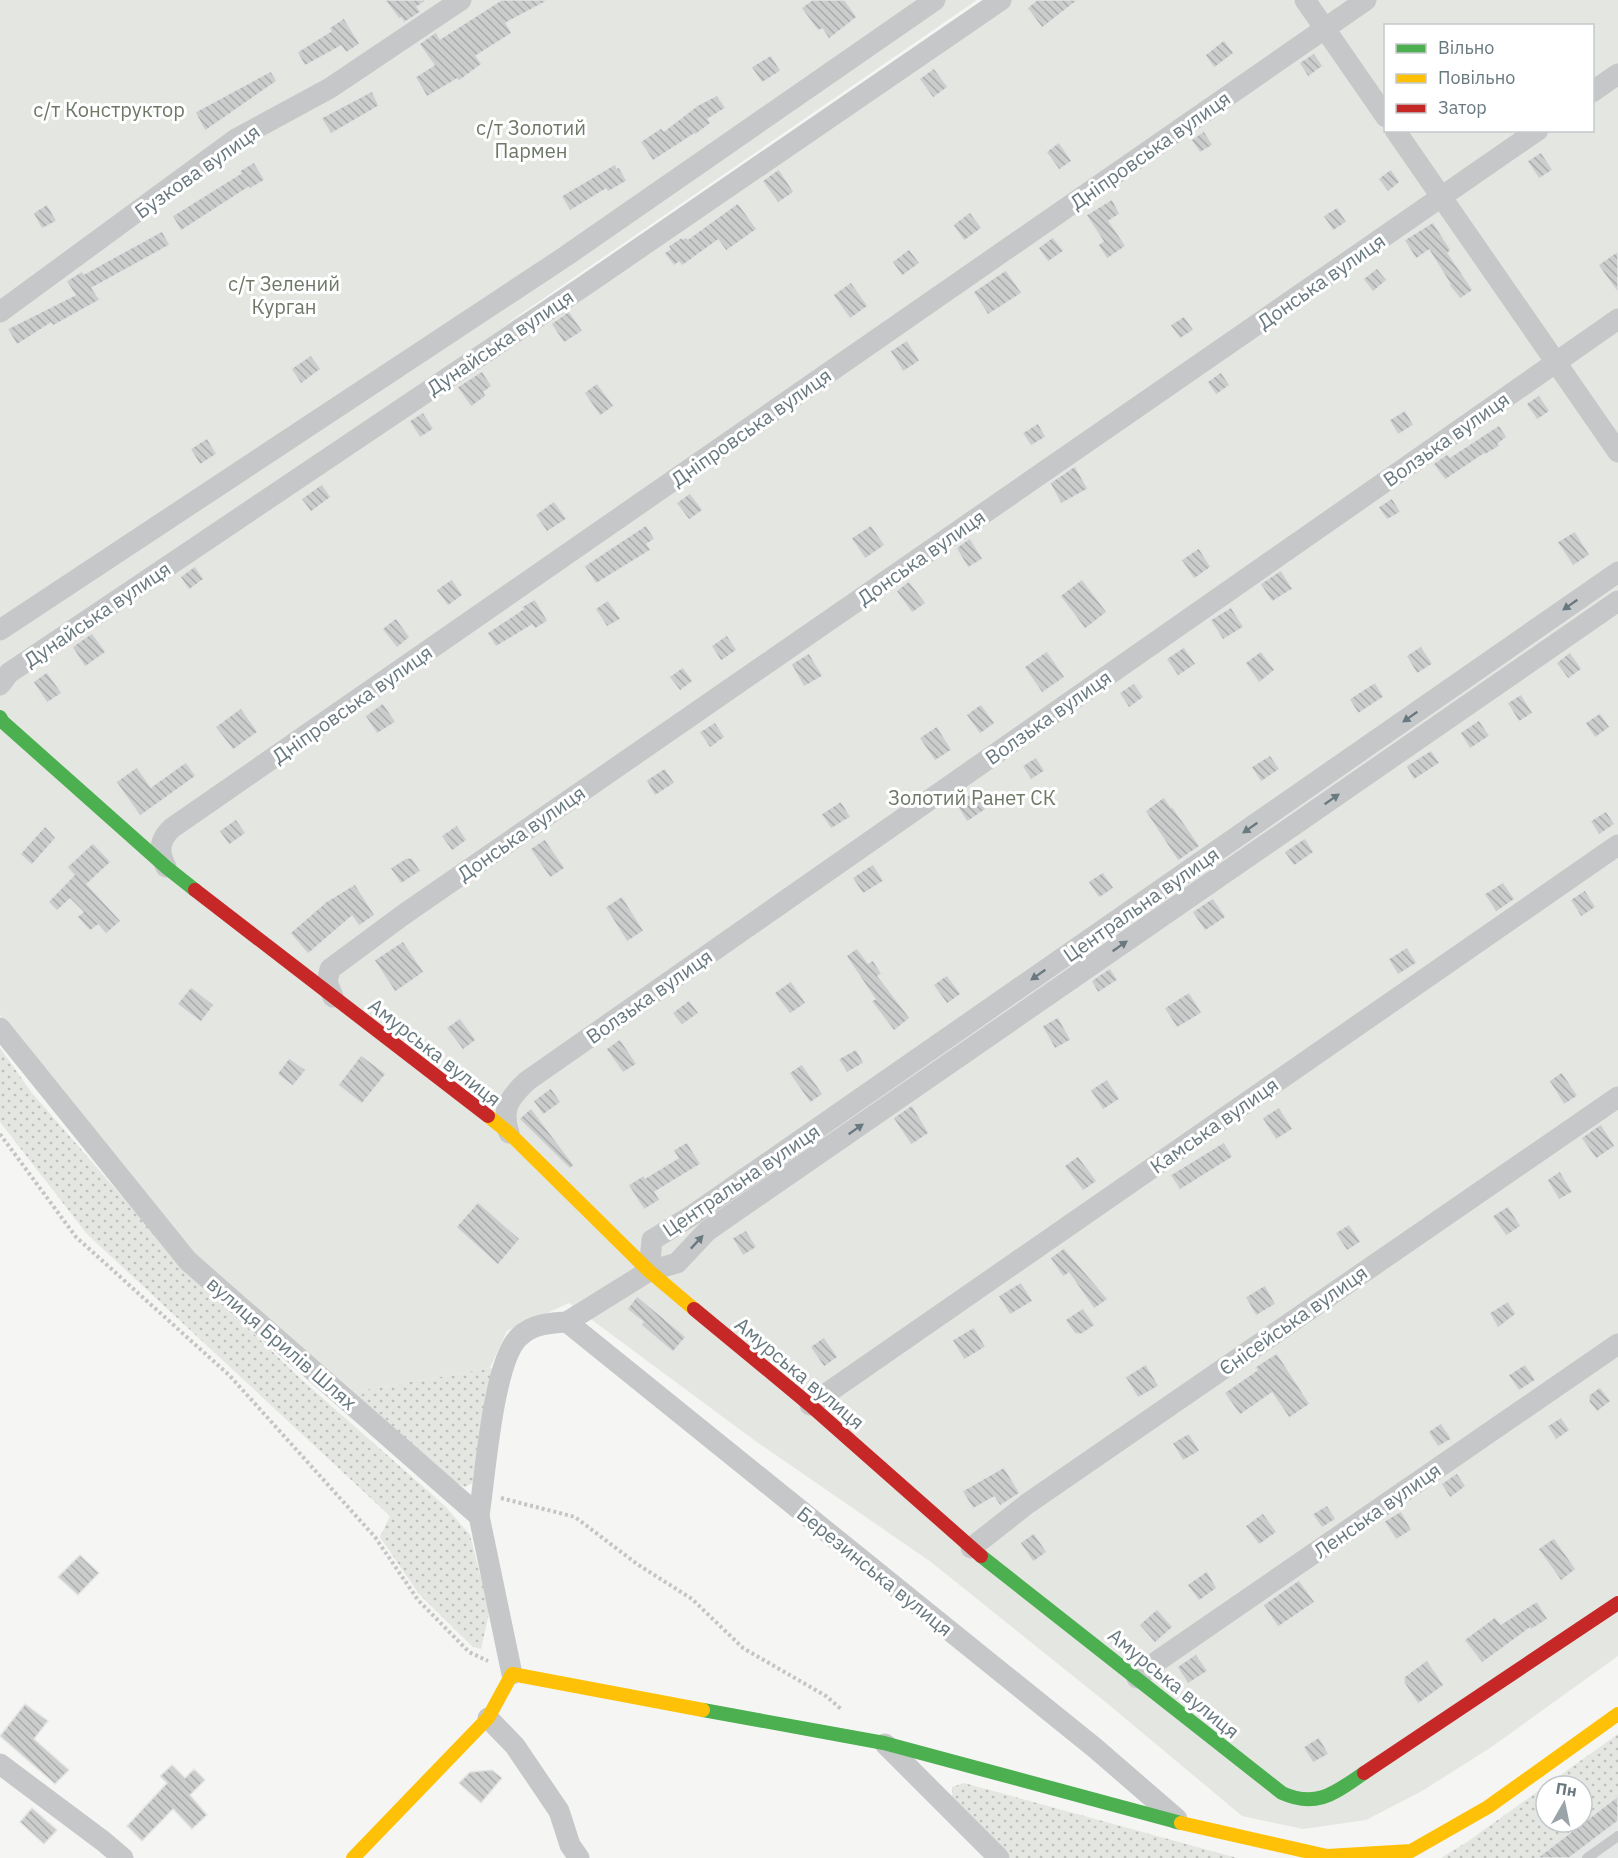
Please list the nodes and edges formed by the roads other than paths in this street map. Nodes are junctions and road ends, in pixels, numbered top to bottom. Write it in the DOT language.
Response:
graph roads {
  1 [pos="462,0"];
  2 [pos="935,0"];
  3 [pos="1001,0"];
  4 [pos="1305,0"];
  5 [pos="1366,0"];
  6 [pos="1325,29"];
  7 [pos="1618,74"];
  8 [pos="1594,91"];
  9 [pos="1384,114"];
  10 [pos="1396,132"];
  11 [pos="1535,132"];
  12 [pos="1442,198"];
  13 [pos="0,312"];
  14 [pos="1618,319"];
  15 [pos="1555,362"];
  16 [pos="1618,452"];
  17 [pos="1618,572"];
  18 [pos="1618,601"];
  19 [pos="0,630"];
  20 [pos="0,685"];
  21 [pos="0,717"];
  22 [pos="1618,845"];
  23 [pos="166,867"];
  24 [pos="333,997"];
  25 [pos="0,1028"];
  26 [pos="1618,1097"];
  27 [pos="509,1133"];
  28 [pos="649,1271"];
  29 [pos="567,1322"];
  30 [pos="1618,1344"];
  31 [pos="810,1405"];
  32 [pos="479,1516"];
  33 [pos="971,1548"];
  34 [pos="1618,1603"];
  35 [pos="512,1674"];
  36 [pos="1137,1678"];
  37 [pos="1618,1714"];
  38 [pos="488,1718"];
  39 [pos="884,1743"];
  40 [pos="0,1764"];
  41 [pos="1182,1823"];
  42 [pos="1618,1836"];
  43 [pos="1408,1854"];
  44 [pos="123,1858"];
  45 [pos="353,1858"];
  46 [pos="579,1858"];
  47 [pos="999,1858"];
  48 [pos="1587,1858"];
  1 -- 13 [label="street, Бузкова вулиця"];
  2 -- 19 [label="street, Дунайська вулиця"];
  3 -- 20 [label="street, Дунайська вулиця"];
  4 -- 6 [label="street"];
  5 -- 6 [label="street, Дніпровська вулиця"];
  6 -- 9 [label="street"];
  6 -- 23 [label="street, Дніпровська вулиця"];
  7 -- 8 [label="street"];
  10 -- 12 [label="street"];
  11 -- 12 [label="street, Донська вулиця"];
  12 -- 15 [label="street"];
  12 -- 24 [label="street, Донська вулиця"];
  14 -- 15 [label="street, Волзька вулиця"];
  15 -- 16 [label="street"];
  15 -- 27 [label="street, Волзька вулиця"];
  17 -- 28 [label="street, Центральна вулиця, one-way"];
  28 -- 18 [label="street, Центральна вулиця, one-way"];
  21 -- 23 [label="street, Амурська вулиця"];
  22 -- 31 [label="street, Камська вулиця"];
  23 -- 24 [label="street, Амурська вулиця"];
  24 -- 27 [label="street, Амурська вулиця"];
  25 -- 32 [label="street, вулиця Брилів Шлях"];
  26 -- 33 [label="street, Єнісейська вулиця"];
  27 -- 28 [label="street, Амурська вулиця"];
  28 -- 29 [label="street"];
  28 -- 31 [label="street, Амурська вулиця"];
  29 -- 32 [label="street"];
  29 -- 41 [label="street, Березинська вулиця"];
  30 -- 36 [label="street, Ленська вулиця"];
  31 -- 33 [label="street, Амурська вулиця"];
  32 -- 35 [label="street"];
  33 -- 36 [label="street, Амурська вулиця"];
  34 -- 36 [label="street, Амурська вулиця"];
  35 -- 38 [label="street"];
  35 -- 39 [label="street, Березинська вулиця"];
  37 -- 43 [label="street, Березинська вулиця"];
  38 -- 45 [label="street"];
  38 -- 46 [label="street"];
  39 -- 41 [label="street, Березинська вулиця"];
  39 -- 47 [label="street"];
  40 -- 44 [label="street"];
  41 -- 43 [label="street, Березинська вулиця"];
  42 -- 48 [label="lane"];
}
